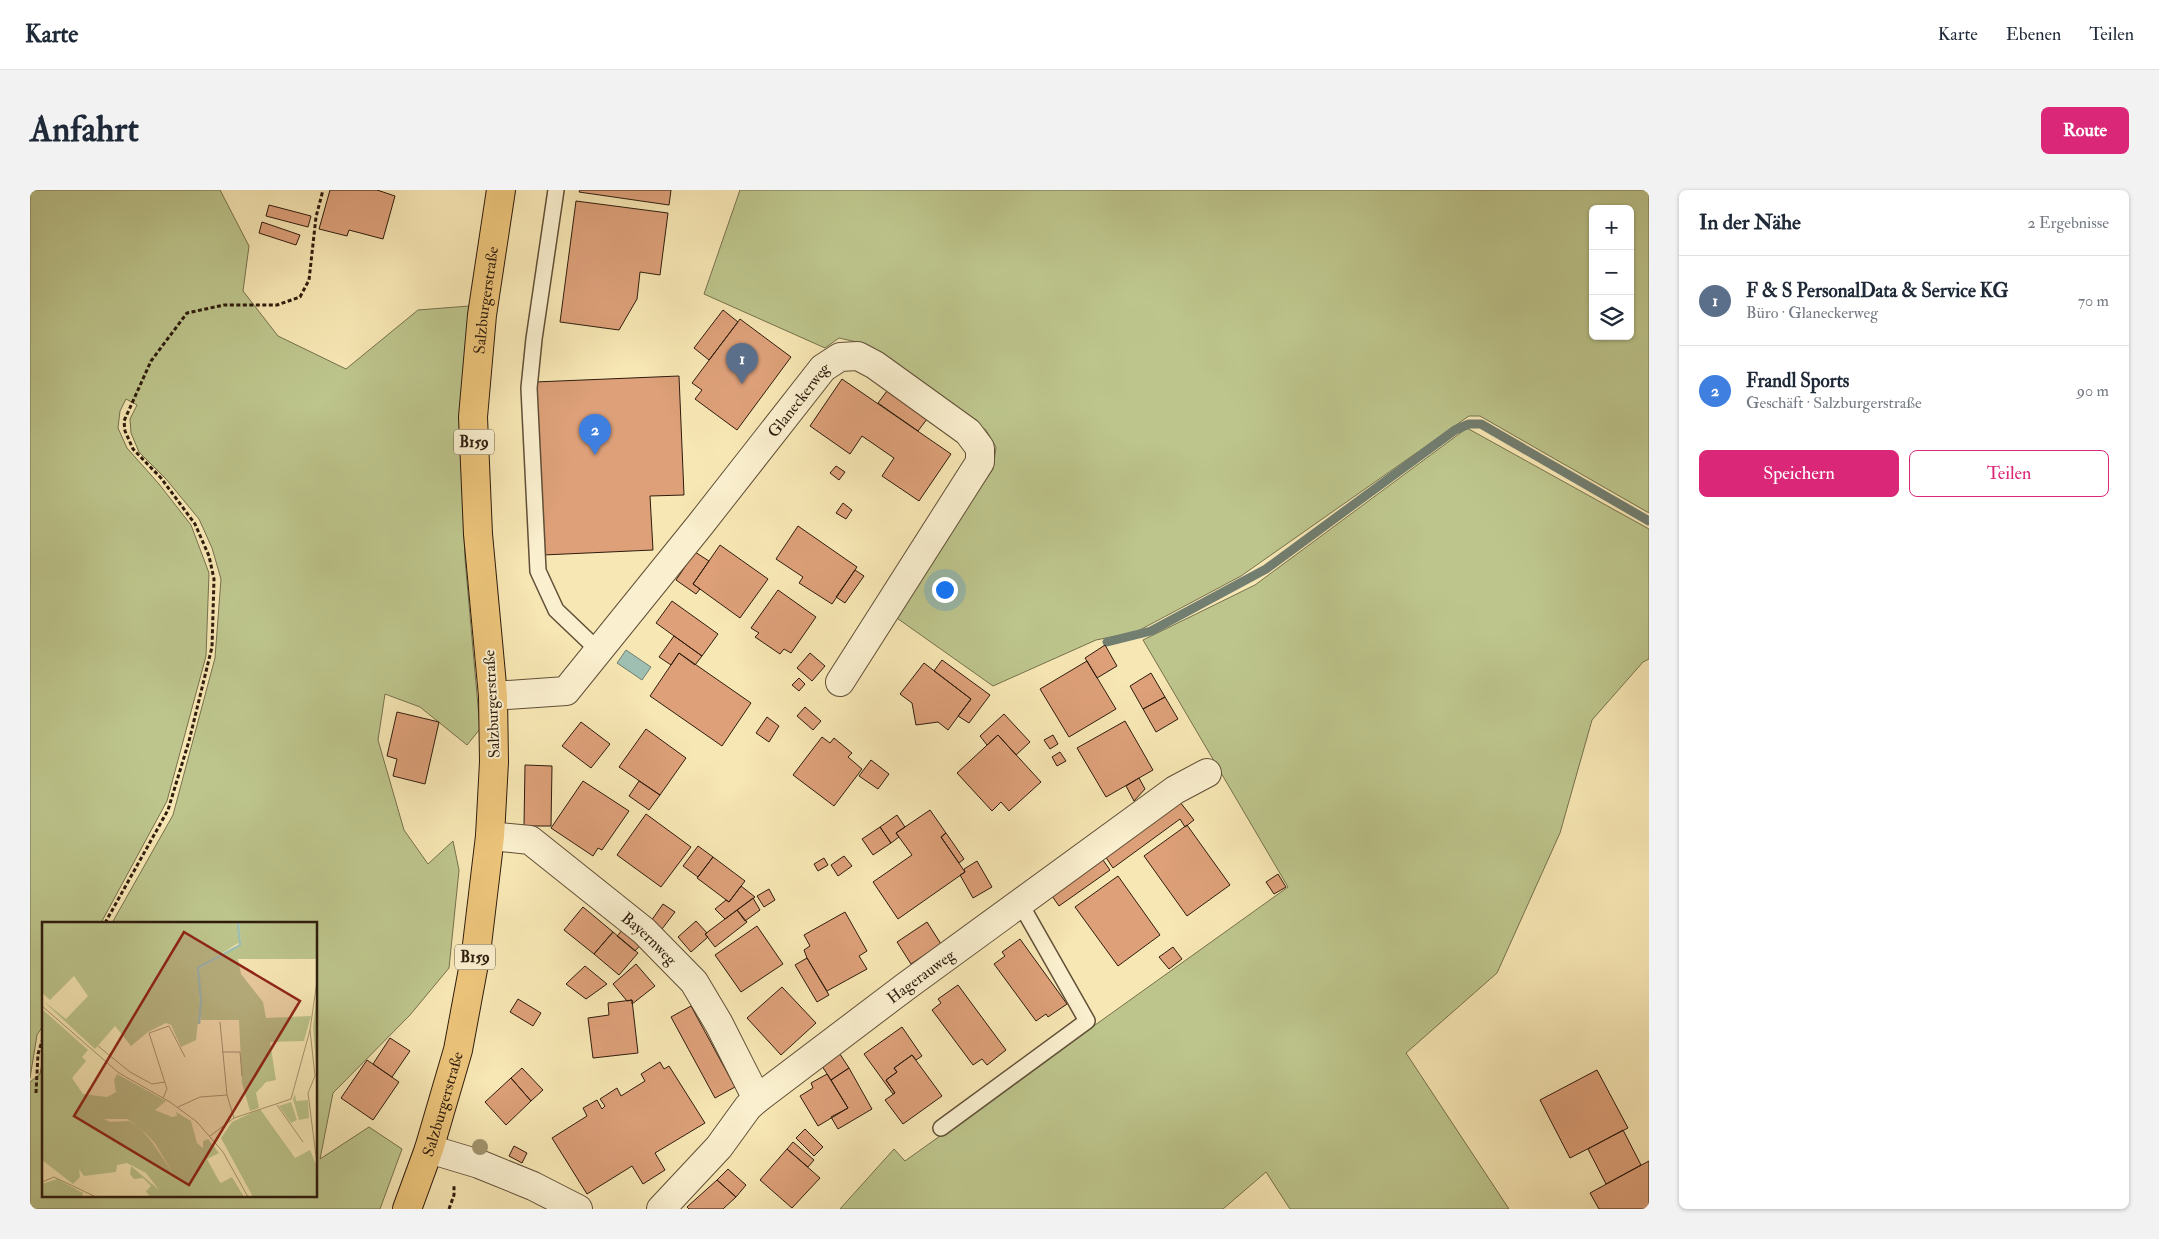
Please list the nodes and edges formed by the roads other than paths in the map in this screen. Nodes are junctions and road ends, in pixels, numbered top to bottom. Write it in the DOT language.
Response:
graph roads {
  1 [pos="501,190"];
  2 [pos="556,190"];
  3 [pos="599,651"];
  4 [pos="840,682"];
  5 [pos="493,696"];
  6 [pos="1207,773"];
  7 [pos="490,836"];
  8 [pos="1020,903"];
  9 [pos="757,1099"];
  10 [pos="941,1128"];
  11 [pos="429,1149"];
  12 [pos="408,1209"];
  13 [pos="578,1209"];
  14 [pos="661,1209"];
  1 -- 5 [label="main road, Salzburgerstraße / B159"];
  2 -- 3 [label="lane"];
  3 -- 4 [label="street, Glaneckerweg"];
  3 -- 5 [label="street, Glaneckerweg"];
  5 -- 7 [label="main road, Salzburgerstraße / B159"];
  6 -- 8 [label="street, Hagerauweg"];
  7 -- 9 [label="street, Bayernweg"];
  7 -- 11 [label="main road, Salzburgerstraße / B159"];
  8 -- 9 [label="street, Hagerauweg"];
  8 -- 10 [label="lane"];
  9 -- 14 [label="street, Hagerauweg"];
  11 -- 12 [label="main road, Salzburgerstraße / B159"];
  11 -- 13 [label="street"];
}
